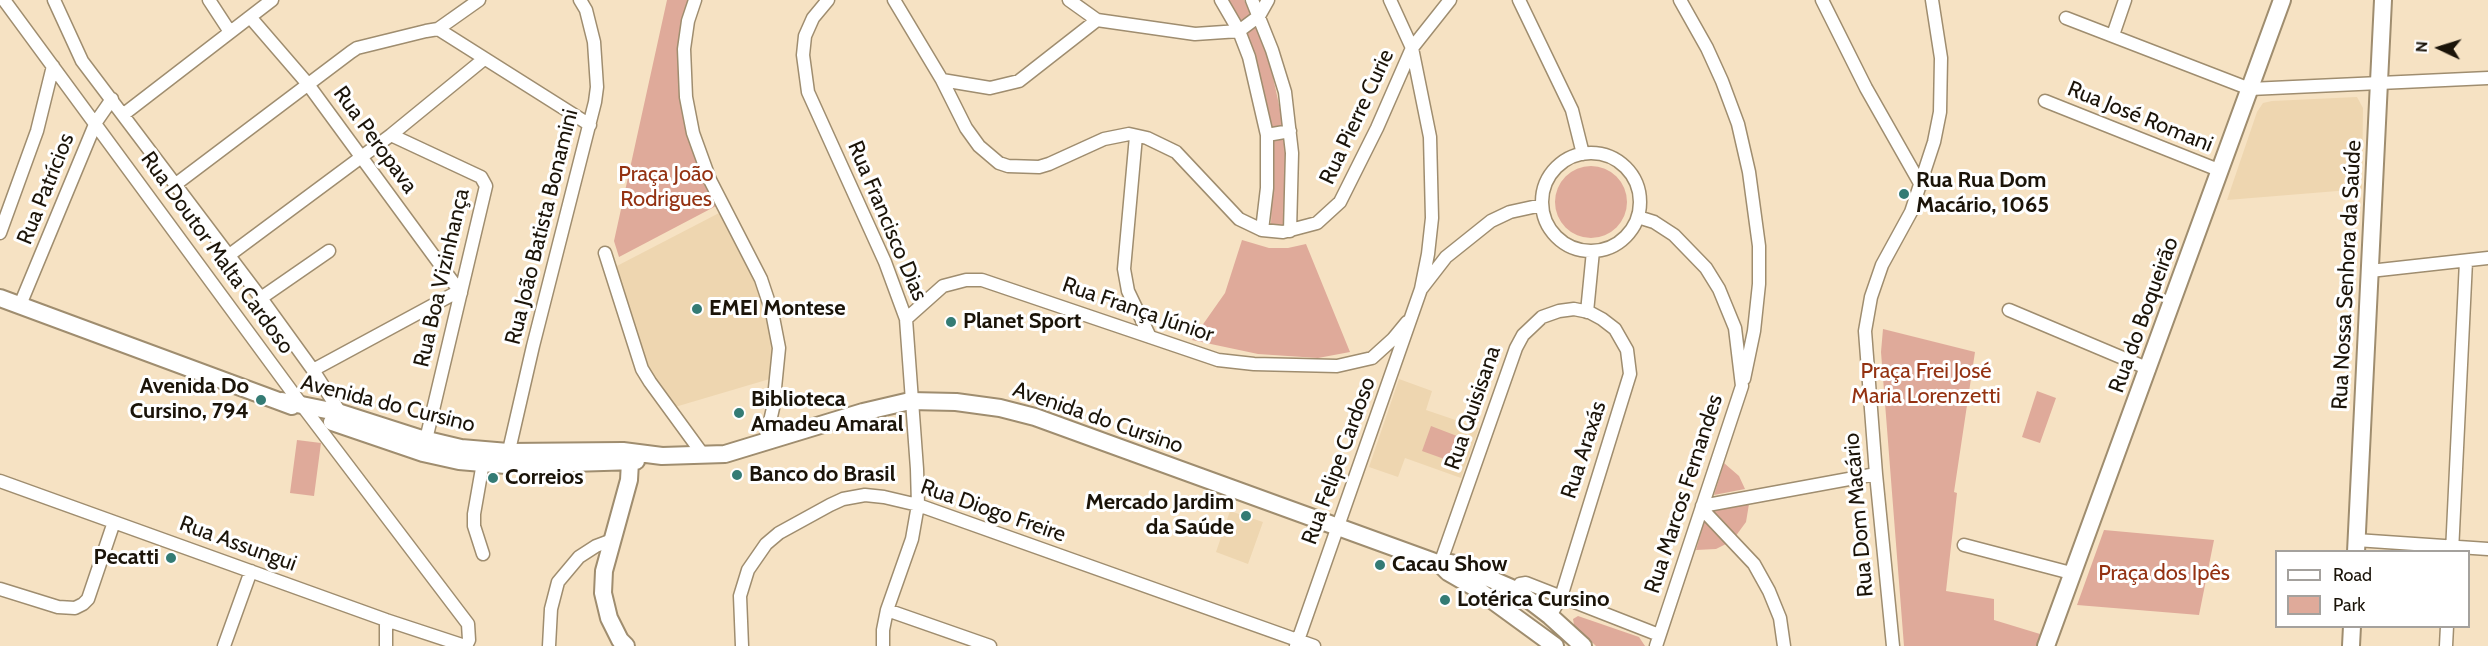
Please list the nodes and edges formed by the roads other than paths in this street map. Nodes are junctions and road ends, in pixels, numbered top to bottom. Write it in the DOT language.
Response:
graph roads {
  1 [pos="4,0"];
  2 [pos="54,0"];
  3 [pos="209,0"];
  4 [pos="272,0"];
  5 [pos="479,0"];
  6 [pos="580,0"];
  7 [pos="695,0"];
  8 [pos="828,0"];
  9 [pos="894,0"];
  10 [pos="1069,0"];
  11 [pos="1221,0"];
  12 [pos="1252,0"];
  13 [pos="1268,0"];
  14 [pos="1390,0"];
  15 [pos="1450,0"];
  16 [pos="1520,0"];
  17 [pos="1680,0"];
  18 [pos="1822,0"];
  19 [pos="1932,0"];
  20 [pos="2125,0"];
  21 [pos="2282,0"];
  22 [pos="2383,0"];
  23 [pos="250,16"];
  24 [pos="1259,16"];
  25 [pos="2066,18"];
  26 [pos="1097,20"];
  27 [pos="438,29"];
  28 [pos="1239,31"];
  29 [pos="230,32"];
  30 [pos="2113,35"];
  31 [pos="1412,48"];
  32 [pos="484,59"];
  33 [pos="53,66"];
  34 [pos="2488,78"];
  35 [pos="942,80"];
  36 [pos="307,83"];
  37 [pos="2379,84"];
  38 [pos="977,87"];
  39 [pos="2250,89"];
  40 [pos="112,99"];
  41 [pos="952,100"];
  42 [pos="2044,101"];
  43 [pos="124,114"];
  44 [pos="96,122"];
  45 [pos="590,125"];
  46 [pos="1290,131"];
  47 [pos="391,135"];
  48 [pos="1267,135"];
  49 [pos="1136,136"];
  50 [pos="1583,154"];
  51 [pos="362,156"];
  52 [pos="2221,171"];
  53 [pos="176,184"];
  54 [pos="1921,185"];
  55 [pos="1542,205"];
  56 [pos="1638,218"];
  57 [pos="1262,230"];
  58 [pos="1290,231"];
  59 [pos="0,233"];
  60 [pos="329,251"];
  61 [pos="1593,251"];
  62 [pos="605,253"];
  63 [pos="1428,254"];
  64 [pos="228,256"];
  65 [pos="1446,257"];
  66 [pos="2488,258"];
  67 [pos="2466,261"];
  68 [pos="2370,271"];
  69 [pos="1421,289"];
  70 [pos="460,292"];
  71 [pos="0,298"];
  72 [pos="261,298"];
  73 [pos="20,305"];
  74 [pos="1136,307"];
  75 [pos="1414,310"];
  76 [pos="2009,310"];
  77 [pos="1587,312"];
  78 [pos="906,319"];
  79 [pos="1116,326"];
  80 [pos="1150,337"];
  81 [pos="1372,358"];
  82 [pos="2149,369"];
  83 [pos="313,370"];
  84 [pos="1389,384"];
  85 [pos="1742,386"];
  86 [pos="910,401"];
  87 [pos="305,409"];
  88 [pos="344,420"];
  89 [pos="765,443"];
  90 [pos="425,446"];
  91 [pos="704,456"];
  92 [pos="484,457"];
  93 [pos="617,457"];
  94 [pos="657,457"];
  95 [pos="507,459"];
  96 [pos="1876,474"];
  97 [pos="0,481"];
  98 [pos="627,488"];
  99 [pos="918,506"];
  100 [pos="1702,507"];
  101 [pos="114,522"];
  102 [pos="1338,526"];
  103 [pos="612,540"];
  104 [pos="1964,545"];
  105 [pos="2356,546"];
  106 [pos="2488,549"];
  107 [pos="2452,550"];
  108 [pos="483,554"];
  109 [pos="579,557"];
  110 [pos="1440,564"];
  111 [pos="605,567"];
  112 [pos="251,571"];
  113 [pos="2071,573"];
  114 [pos="0,589"];
  115 [pos="1516,590"];
  116 [pos="1561,597"];
  117 [pos="1498,603"];
  118 [pos="887,610"];
  119 [pos="1550,615"];
  120 [pos="386,620"];
  121 [pos="2352,628"];
  122 [pos="2447,628"];
  123 [pos="1658,641"];
  124 [pos="1297,643"];
  125 [pos="462,645"];
  126 [pos="224,646"];
  127 [pos="386,646"];
  128 [pos="549,646"];
  129 [pos="626,646"];
  130 [pos="742,646"];
  131 [pos="883,646"];
  132 [pos="990,646"];
  133 [pos="1314,646"];
  134 [pos="1556,646"];
  135 [pos="1583,646"];
  136 [pos="1784,646"];
  137 [pos="1893,646"];
  138 [pos="2046,646"];
  139 [pos="2351,646"];
  140 [pos="2446,646"];
  1 -- 33 [label="street, Rua Doutor Malta Cardoso"];
  2 -- 40 [label="street, Rua Doutor Malta Cardoso"];
  3 -- 29 [label="street"];
  4 -- 23 [label="street"];
  5 -- 27 [label="street"];
  6 -- 45 [label="street, Rua João Batista Bonamini"];
  7 -- 89 [label="street"];
  8 -- 78 [label="street, Rua Francisco Dias"];
  9 -- 35 [label="street, Rua Pierre Curie"];
  10 -- 26 [label="street"];
  11 -- 28 [label="street"];
  12 -- 24 [label="street"];
  13 -- 24 [label="street"];
  14 -- 31 [label="street, Rua Felipe Cardoso"];
  15 -- 31 [label="street, Rua Pierre Curie"];
  16 -- 50 [label="street"];
  17 -- 85 [label="street"];
  18 -- 54 [label="street"];
  19 -- 54 [label="street, Rua Dom Macário"];
  20 -- 30 [label="street"];
  21 -- 39 [label="main road, Rua do Boqueirão"];
  22 -- 37 [label="main road, Rua Nossa Senhora da Saúde"];
  23 -- 29 [label="street"];
  23 -- 36 [label="street, Rua Peropava"];
  24 -- 28 [label="street"];
  24 -- 46 [label="street"];
  25 -- 30 [label="street"];
  26 -- 28 [label="street"];
  26 -- 38 [label="street"];
  27 -- 32 [label="street"];
  27 -- 36 [label="street"];
  28 -- 48 [label="street"];
  29 -- 43 [label="street"];
  30 -- 39 [label="street"];
  31 -- 58 [label="street, Rua Pierre Curie"];
  31 -- 63 [label="street, Rua Felipe Cardoso"];
  32 -- 45 [label="street"];
  32 -- 47 [label="street"];
  33 -- 44 [label="street, Rua Doutor Malta Cardoso"];
  33 -- 59 [label="street"];
  34 -- 37 [label="street"];
  35 -- 38 [label="street"];
  35 -- 41 [label="street, Rua Pierre Curie"];
  36 -- 51 [label="street, Rua Peropava"];
  36 -- 53 [label="street"];
  37 -- 39 [label="street"];
  37 -- 68 [label="main road, Rua Nossa Senhora da Saúde"];
  38 -- 41 [label="street"];
  39 -- 52 [label="main road, Rua do Boqueirão"];
  40 -- 43 [label="street, Rua Doutor Malta Cardoso"];
  40 -- 44 [label="street, Rua Patrícios"];
  41 -- 49 [label="street, Rua Pierre Curie"];
  42 -- 52 [label="street, Rua José Romani"];
  43 -- 53 [label="street, Rua Doutor Malta Cardoso"];
  44 -- 73 [label="street, Rua Patrícios"];
  44 -- 87 [label="street, Rua Doutor Malta Cardoso"];
  45 -- 95 [label="street, Rua João Batista Bonamini"];
  46 -- 48 [label="street"];
  46 -- 58 [label="street"];
  47 -- 51 [label="street"];
  47 -- 70 [label="street, Rua Boa Vizinhança"];
  48 -- 57 [label="street"];
  49 -- 57 [label="street, Rua Pierre Curie"];
  49 -- 74 [label="street"];
  50 -- 55 [label="street"];
  50 -- 56 [label="street"];
  51 -- 64 [label="street"];
  51 -- 70 [label="street, Rua Peropava"];
  52 -- 82 [label="main road, Rua do Boqueirão"];
  53 -- 64 [label="street, Rua Doutor Malta Cardoso"];
  54 -- 96 [label="street, Rua Dom Macário"];
  55 -- 61 [label="street"];
  55 -- 65 [label="street, Rua Felipe Cardoso"];
  56 -- 61 [label="street"];
  56 -- 85 [label="street, Rua Marcos Fernandes"];
  57 -- 58 [label="street, Rua Pierre Curie"];
  60 -- 72 [label="street"];
  61 -- 77 [label="street"];
  62 -- 91 [label="street"];
  63 -- 65 [label="street"];
  63 -- 69 [label="street, Rua Felipe Cardoso"];
  64 -- 72 [label="street, Rua Doutor Malta Cardoso"];
  65 -- 69 [label="street, Rua Felipe Cardoso"];
  66 -- 67 [label="street"];
  67 -- 68 [label="street"];
  67 -- 107 [label="street"];
  68 -- 105 [label="main road, Rua Nossa Senhora da Saúde"];
  69 -- 75 [label="street, Rua Felipe Cardoso"];
  70 -- 83 [label="street"];
  70 -- 90 [label="street, Rua Boa Vizinhança"];
  71 -- 73 [label="main road, Avenida do Cursino"];
  72 -- 83 [label="street, Rua Doutor Malta Cardoso"];
  73 -- 87 [label="main road, Avenida do Cursino"];
  74 -- 79 [label="street"];
  74 -- 80 [label="street"];
  75 -- 81 [label="street, Rua França Júnior"];
  75 -- 84 [label="street, Rua Felipe Cardoso"];
  76 -- 82 [label="street"];
  77 -- 110 [label="street, Rua Quisisana"];
  77 -- 116 [label="street, Rua Araxás"];
  78 -- 79 [label="street, Rua França Júnior"];
  78 -- 86 [label="street, Rua Francisco Dias"];
  79 -- 80 [label="street, Rua França Júnior"];
  80 -- 81 [label="street, Rua França Júnior"];
  81 -- 84 [label="street"];
  82 -- 113 [label="main road, Rua do Boqueirão"];
  83 -- 88 [label="street, Rua Doutor Malta Cardoso"];
  84 -- 102 [label="street, Rua Felipe Cardoso"];
  85 -- 100 [label="street, Rua Marcos Fernandes"];
  86 -- 89 [label="main road, Avenida do Cursino"];
  86 -- 99 [label="street, Rua Francisco Dias"];
  86 -- 102 [label="main road, Avenida do Cursino"];
  87 -- 88 [label="main road, Avenida do Cursino"];
  87 -- 125 [label="street, Rua Doutor Malta Cardoso"];
  88 -- 90 [label="main road, Avenida do Cursino"];
  89 -- 91 [label="main road, Avenida do Cursino"];
  90 -- 92 [label="main road, Avenida do Cursino"];
  91 -- 94 [label="main road, Avenida do Cursino"];
  92 -- 95 [label="main road, Avenida do Cursino"];
  92 -- 108 [label="street"];
  93 -- 94 [label="main road, Avenida do Cursino"];
  93 -- 95 [label="main road, Avenida do Cursino"];
  93 -- 98 [label="main road"];
  94 -- 98 [label="main road"];
  96 -- 100 [label="street"];
  96 -- 137 [label="street, Rua Dom Macário"];
  97 -- 101 [label="street, Rua Assungui"];
  98 -- 103 [label="main road"];
  99 -- 118 [label="street, Rua Francisco Dias"];
  99 -- 124 [label="street, Rua Diogo Freire"];
  99 -- 130 [label="street, Rua Diogo Freire"];
  100 -- 123 [label="street, Rua Marcos Fernandes"];
  100 -- 136 [label="street"];
  101 -- 112 [label="street, Rua Assungui"];
  101 -- 114 [label="street"];
  102 -- 110 [label="main road, Avenida do Cursino"];
  102 -- 124 [label="street, Rua Felipe Cardoso"];
  103 -- 109 [label="street"];
  103 -- 111 [label="main road"];
  104 -- 113 [label="street"];
  105 -- 107 [label="street"];
  106 -- 107 [label="street"];
  109 -- 111 [label="street"];
  109 -- 128 [label="street"];
  110 -- 115 [label="main road, Avenida do Cursino"];
  110 -- 117 [label="main road, Avenida do Cursino"];
  111 -- 129 [label="main road"];
  112 -- 120 [label="street, Rua Assungui"];
  112 -- 126 [label="street"];
  113 -- 138 [label="main road, Rua do Boqueirão"];
  115 -- 116 [label="street"];
  115 -- 119 [label="main road, Avenida do Cursino"];
  116 -- 119 [label="street, Rua Araxás"];
  116 -- 123 [label="street"];
  117 -- 119 [label="main road"];
  117 -- 134 [label="main road, Avenida do Cursino"];
  118 -- 131 [label="street, Rua Francisco Dias"];
  118 -- 132 [label="street"];
  119 -- 135 [label="main road, Avenida do Cursino"];
  120 -- 125 [label="street, Rua Assungui"];
  120 -- 127 [label="street"];
  121 -- 139 [label="main road"];
  122 -- 140 [label="street"];
  124 -- 133 [label="street, Rua Diogo Freire"];
}
